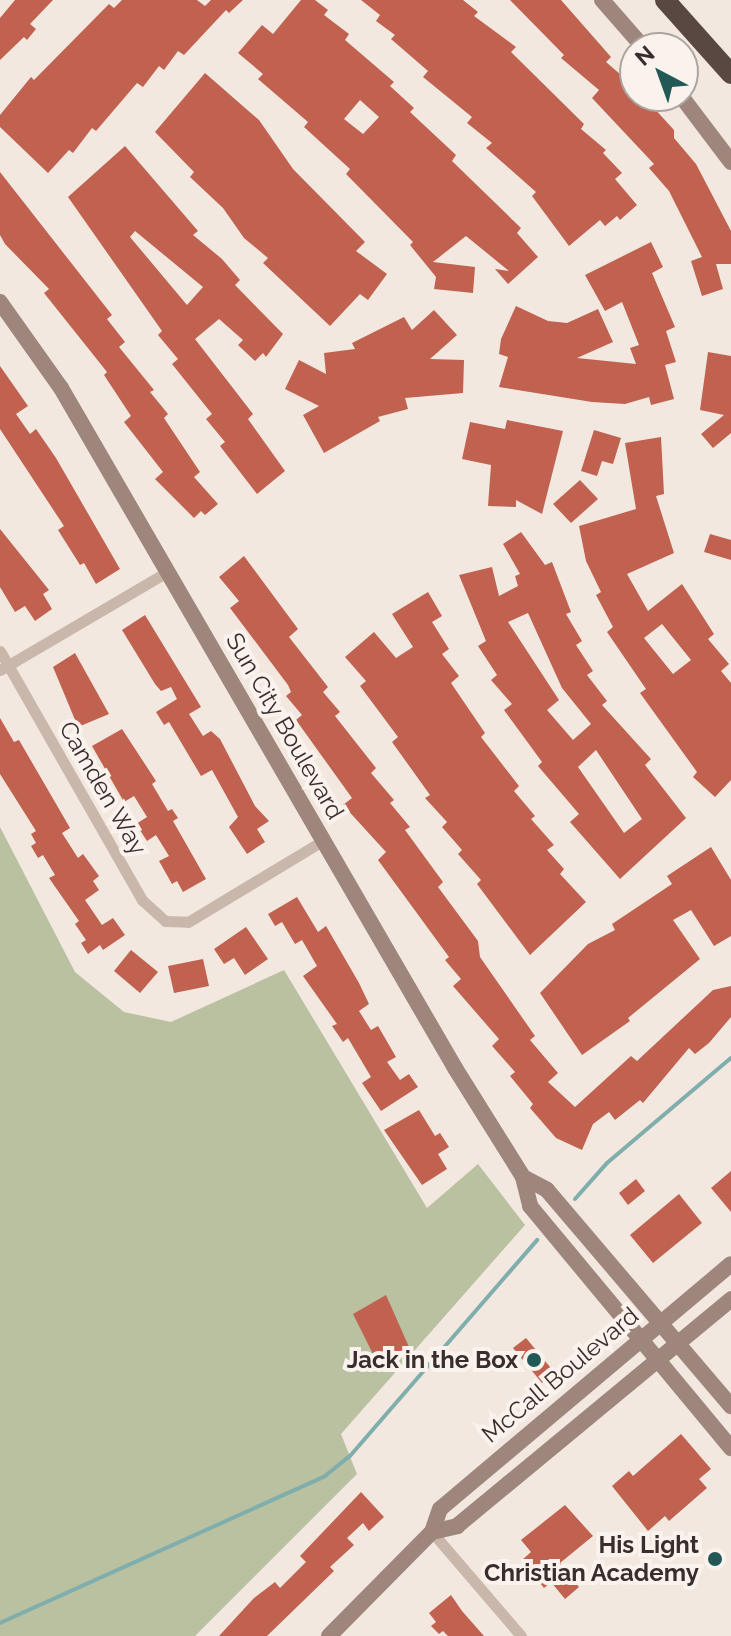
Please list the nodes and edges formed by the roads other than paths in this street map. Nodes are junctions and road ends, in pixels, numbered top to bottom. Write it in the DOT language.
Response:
graph roads {
  1 [pos="602,0"];
  2 [pos="665,0"];
  3 [pos="630,32"];
  4 [pos="731,74"];
  5 [pos="693,112"];
  6 [pos="731,162"];
  7 [pos="0,302"];
  8 [pos="167,572"];
  9 [pos="0,651"];
  10 [pos="4,667"];
  11 [pos="324,840"];
  12 [pos="523,1177"];
  13 [pos="731,1264"];
  14 [pos="731,1299"];
  15 [pos="661,1321"];
  16 [pos="640,1340"];
  17 [pos="679,1342"];
  18 [pos="656,1360"];
  19 [pos="731,1406"];
  20 [pos="731,1448"];
  21 [pos="432,1532"];
  22 [pos="329,1636"];
  23 [pos="521,1636"];
  1 -- 3 [label="street"];
  2 -- 4 [label="highway"];
  5 -- 6 [label="street"];
  7 -- 8 [label="street, Sun City Boulevard"];
  8 -- 10 [label="street"];
  8 -- 11 [label="street, Sun City Boulevard"];
  9 -- 10 [label="street, Camden Way"];
  10 -- 11 [label="street, Camden Way"];
  11 -- 12 [label="street, Sun City Boulevard"];
  12 -- 15 [label="street, Sun City Boulevard"];
  12 -- 16 [label="street, Sun City Boulevard"];
  13 -- 15 [label="street, McCall Boulevard"];
  14 -- 17 [label="street, McCall Boulevard"];
  15 -- 16 [label="street, McCall Boulevard"];
  15 -- 17 [label="street, Sun City Boulevard"];
  16 -- 18 [label="street, Sun City Boulevard"];
  16 -- 21 [label="street, McCall Boulevard"];
  17 -- 18 [label="street, McCall Boulevard"];
  17 -- 19 [label="street, Sun City Boulevard"];
  18 -- 20 [label="street, Sun City Boulevard"];
  18 -- 21 [label="street, McCall Boulevard"];
  21 -- 22 [label="street, McCall Boulevard"];
  21 -- 23 [label="street"];
}
